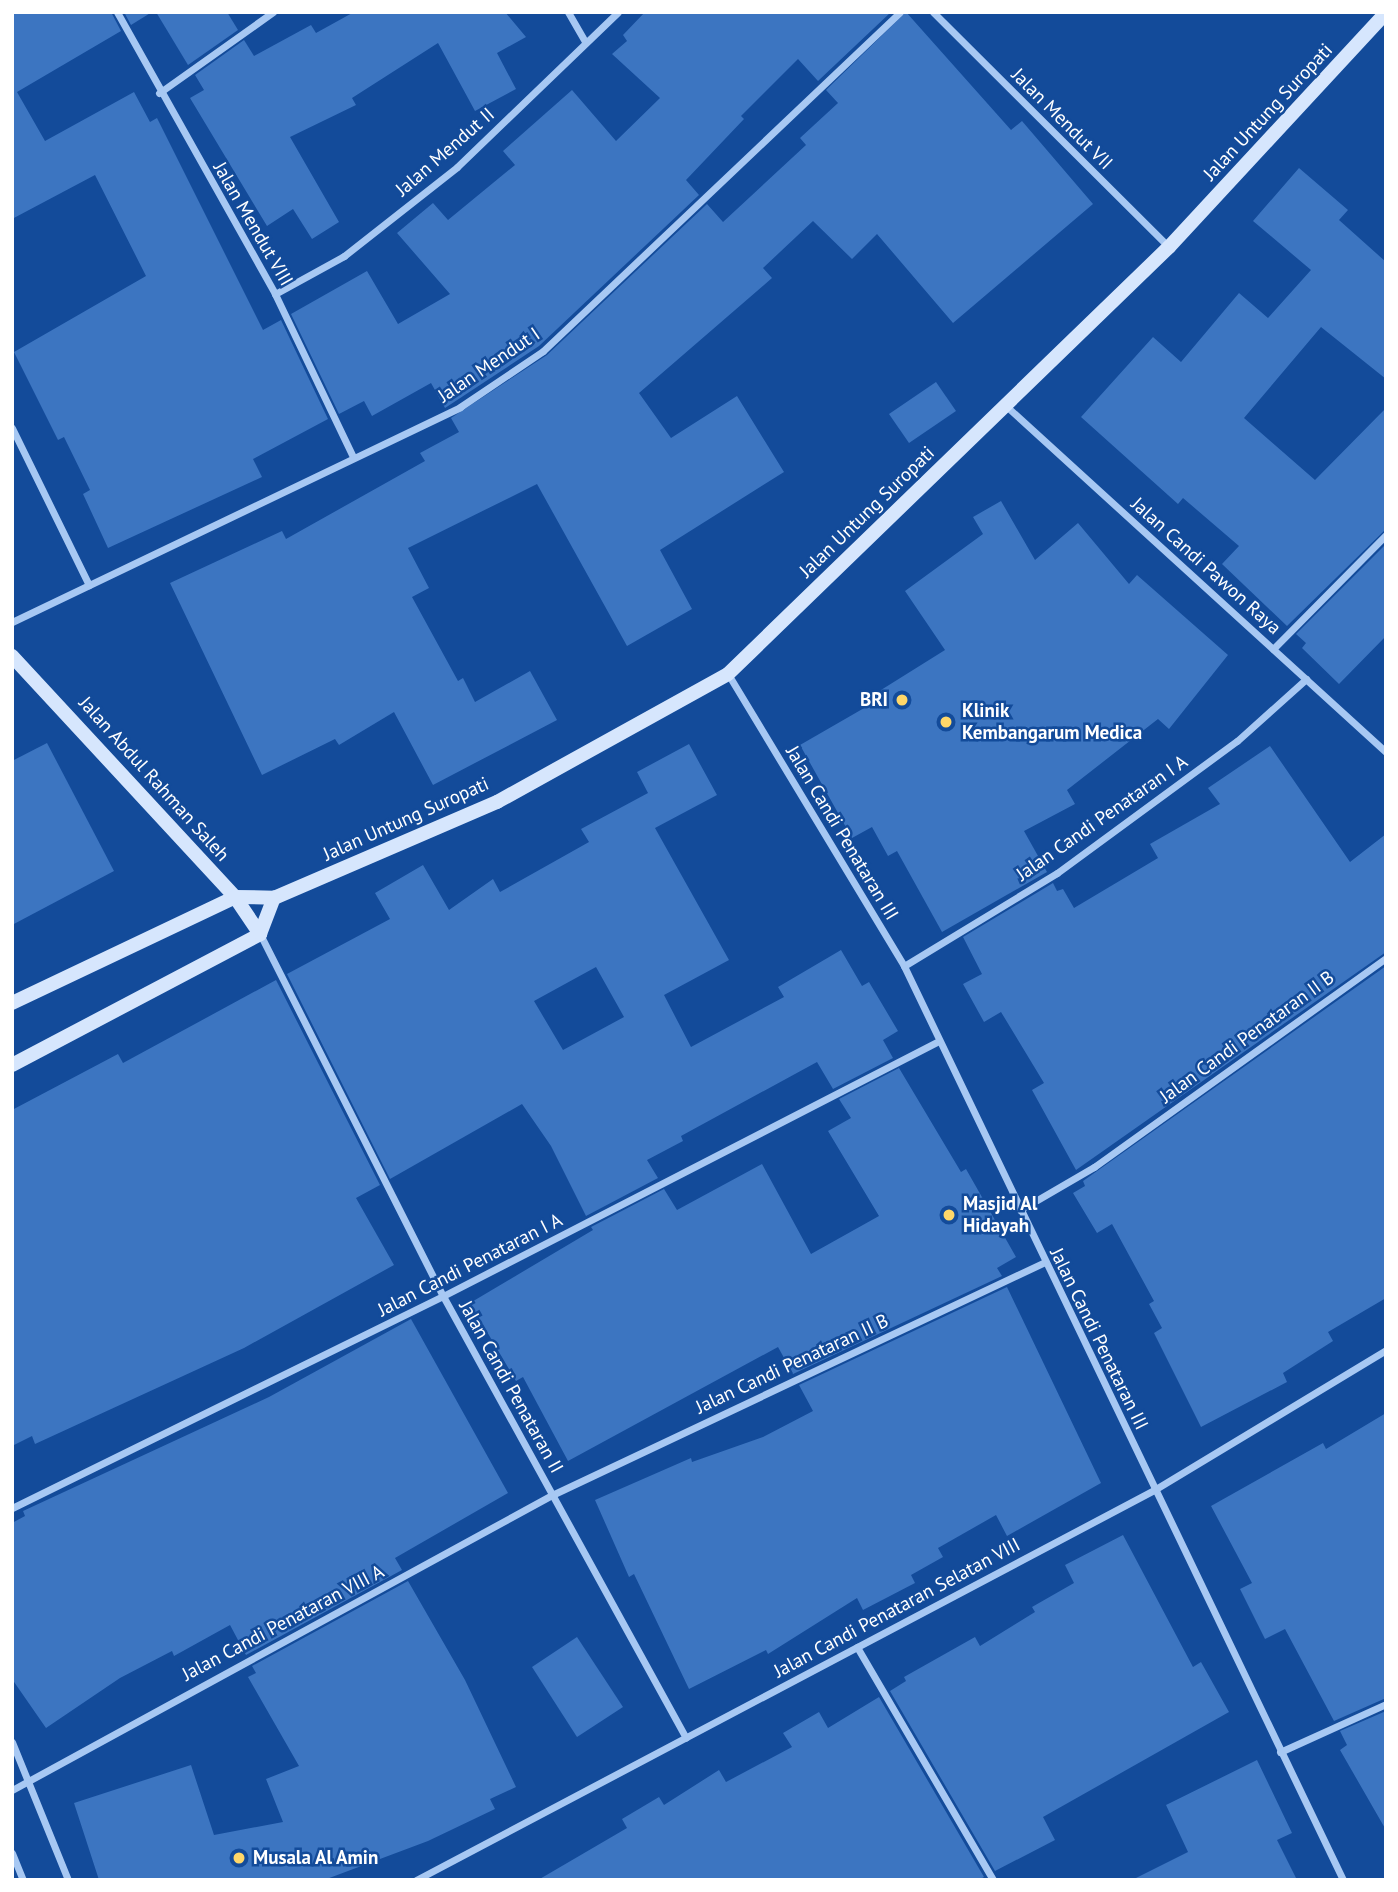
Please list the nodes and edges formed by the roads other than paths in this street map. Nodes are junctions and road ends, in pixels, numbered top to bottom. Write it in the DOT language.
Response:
graph roads {
  1 [pos="117,12"];
  2 [pos="273,12"];
  3 [pos="568,12"];
  4 [pos="618,12"];
  5 [pos="900,12"];
  6 [pos="933,12"];
  7 [pos="1386,13"];
  8 [pos="585,42"];
  9 [pos="159,93"];
  10 [pos="1169,247"];
  11 [pos="275,294"];
  12 [pos="1005,405"];
  13 [pos="12,428"];
  14 [pos="353,457"];
  15 [pos="1386,535"];
  16 [pos="89,585"];
  17 [pos="12,621"];
  18 [pos="1273,649"];
  19 [pos="12,656"];
  20 [pos="728,674"];
  21 [pos="1306,678"];
  22 [pos="1386,752"];
  23 [pos="235,897"];
  24 [pos="274,898"];
  25 [pos="260,934"];
  26 [pos="1386,958"];
  27 [pos="904,966"];
  28 [pos="12,1003"];
  29 [pos="937,1042"];
  30 [pos="12,1065"];
  31 [pos="1020,1210"];
  32 [pos="1045,1262"];
  33 [pos="443,1296"];
  34 [pos="1386,1350"];
  35 [pos="1154,1490"];
  36 [pos="552,1495"];
  37 [pos="12,1508"];
  38 [pos="857,1647"];
  39 [pos="1386,1704"];
  40 [pos="687,1738"];
  41 [pos="12,1742"];
  42 [pos="1280,1752"];
  43 [pos="28,1778"];
  44 [pos="12,1790"];
  45 [pos="12,1853"];
  46 [pos="23,1880"];
  47 [pos="68,1880"];
  48 [pos="416,1880"];
  49 [pos="993,1880"];
  50 [pos="1343,1880"];
  1 -- 9 [label="street, Jalan Mendut VIII"];
  2 -- 9 [label="street"];
  3 -- 8 [label="street"];
  4 -- 8 [label="street, Jalan Mendut II"];
  5 -- 14 [label="street, Jalan Mendut I"];
  6 -- 10 [label="street, Jalan Mendut VII"];
  7 -- 10 [label="main road, Jalan Untung Suropati"];
  8 -- 11 [label="street, Jalan Mendut II"];
  9 -- 11 [label="street, Jalan Mendut VIII"];
  10 -- 12 [label="main road, Jalan Untung Suropati"];
  11 -- 14 [label="street, Jalan Mendut VIII"];
  12 -- 18 [label="street, Jalan Candi Pawon Raya"];
  12 -- 20 [label="main road, Jalan Untung Suropati"];
  13 -- 16 [label="street"];
  14 -- 16 [label="street, Jalan Mendut I"];
  15 -- 18 [label="street"];
  16 -- 17 [label="street, Jalan Mendut I"];
  18 -- 21 [label="street, Jalan Candi Pawon Raya"];
  19 -- 23 [label="main road, Jalan Abdul Rahman Saleh"];
  20 -- 24 [label="main road, Jalan Untung Suropati"];
  20 -- 27 [label="street, Jalan Candi Penataran III"];
  21 -- 22 [label="street, Jalan Candi Pawon Raya"];
  21 -- 27 [label="street, Jalan Candi Penataran I A"];
  23 -- 24 [label="main road, Jalan Untung Suropati"];
  23 -- 25 [label="main road, Jalan Abdul Rahman Saleh"];
  23 -- 28 [label="main road, Jalan Untung Suropati"];
  24 -- 25 [label="main road"];
  25 -- 30 [label="main road"];
  25 -- 33 [label="street, Jalan Candi Penataran II"];
  26 -- 31 [label="street, Jalan Candi Penataran II B"];
  27 -- 29 [label="street, Jalan Candi Penataran III"];
  29 -- 31 [label="street, Jalan Candi Penataran III"];
  29 -- 33 [label="street, Jalan Candi Penataran I A"];
  31 -- 32 [label="street, Jalan Candi Penataran III"];
  32 -- 35 [label="street, Jalan Candi Penataran III"];
  32 -- 36 [label="street, Jalan Candi Penataran II B"];
  33 -- 36 [label="street, Jalan Candi Penataran II"];
  33 -- 37 [label="street, Jalan Candi Penataran I A"];
  34 -- 35 [label="street, Jalan Candi Penataran Selatan VIII"];
  35 -- 38 [label="street, Jalan Candi Penataran Selatan VIII"];
  35 -- 42 [label="street, Jalan Candi Penataran III"];
  36 -- 40 [label="street, Jalan Candi Penataran II"];
  36 -- 43 [label="street, Jalan Candi Penataran VIII A"];
  38 -- 40 [label="street, Jalan Candi Penataran Selatan VIII"];
  38 -- 49 [label="street"];
  39 -- 42 [label="street"];
  40 -- 48 [label="street, Jalan Candi Penataran Selatan VIII"];
  41 -- 43 [label="street"];
  42 -- 50 [label="street, Jalan Candi Penataran III"];
  43 -- 44 [label="street, Jalan Candi Penataran VIII A"];
  43 -- 47 [label="street"];
  45 -- 46 [label="street"];
}
